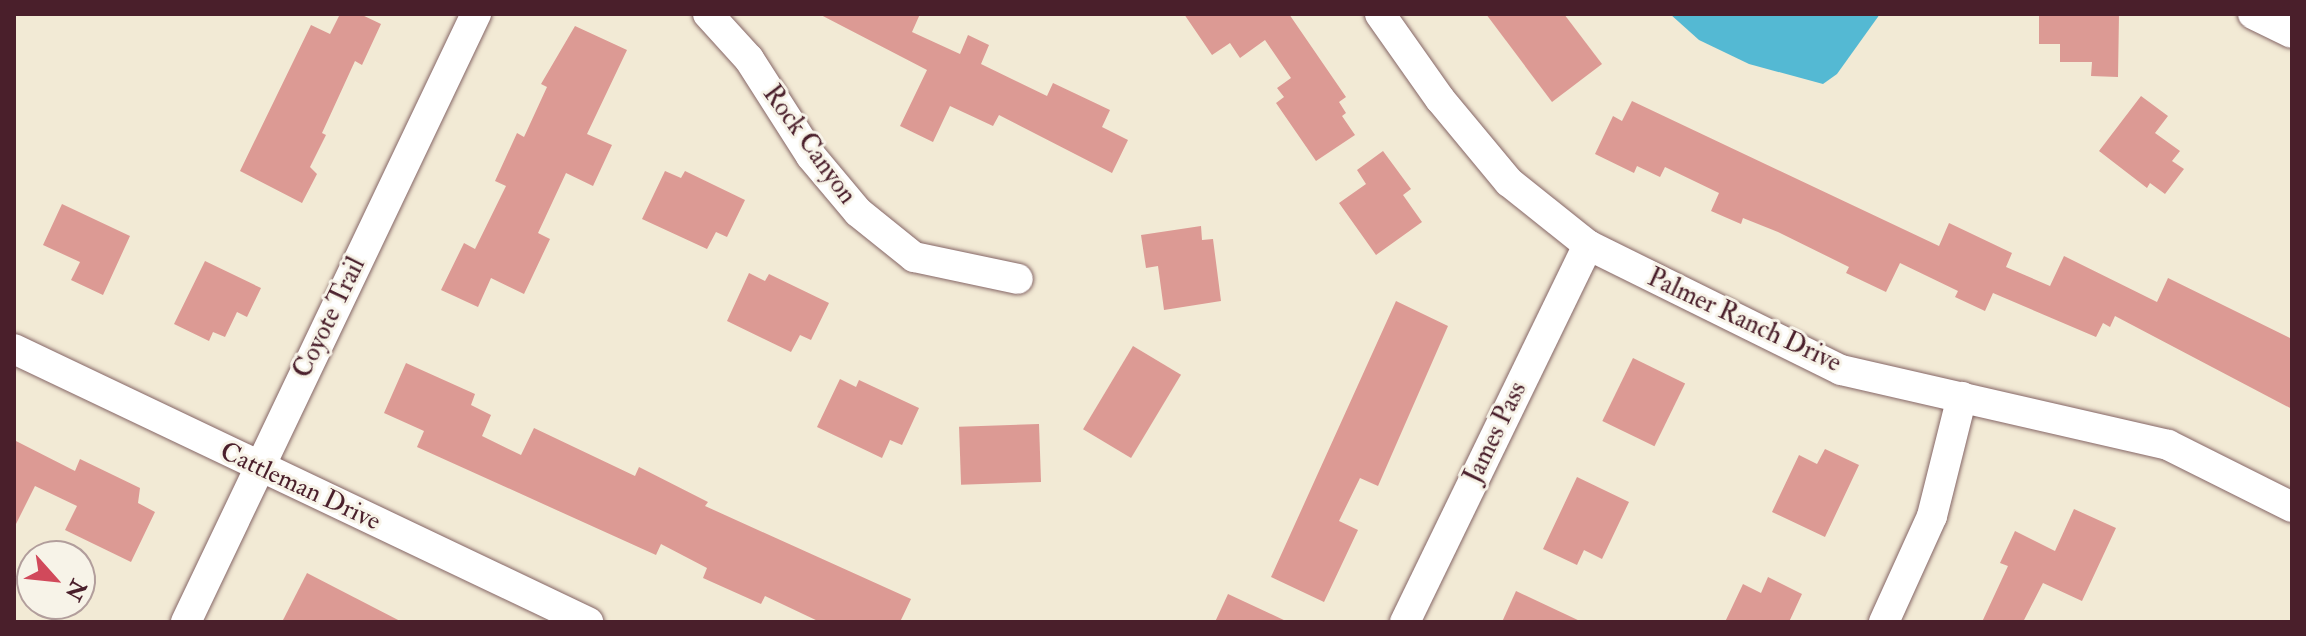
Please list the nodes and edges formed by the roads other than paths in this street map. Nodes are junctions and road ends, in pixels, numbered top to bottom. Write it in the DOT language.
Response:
graph roads {
  1 [pos="476,14"];
  2 [pos="708,14"];
  3 [pos="1380,14"];
  4 [pos="2253,14"];
  5 [pos="2292,33"];
  6 [pos="1588,245"];
  7 [pos="1018,279"];
  8 [pos="14,349"];
  9 [pos="1962,397"];
  10 [pos="259,467"];
  11 [pos="2292,507"];
  12 [pos="186,622"];
  13 [pos="588,622"];
  14 [pos="1405,622"];
  15 [pos="1884,622"];
  1 -- 10 [label="street, Coyote Trail"];
  2 -- 7 [label="street, Rock Canyon"];
  3 -- 6 [label="street, Palmer Ranch Drive"];
  4 -- 5 [label="street"];
  6 -- 9 [label="street, Palmer Ranch Drive"];
  6 -- 14 [label="street, James Pass"];
  8 -- 10 [label="street, Cattleman Drive"];
  9 -- 11 [label="street, Palmer Ranch Drive"];
  9 -- 15 [label="street"];
  10 -- 12 [label="street, Coyote Trail"];
  10 -- 13 [label="street, Cattleman Drive"];
}
